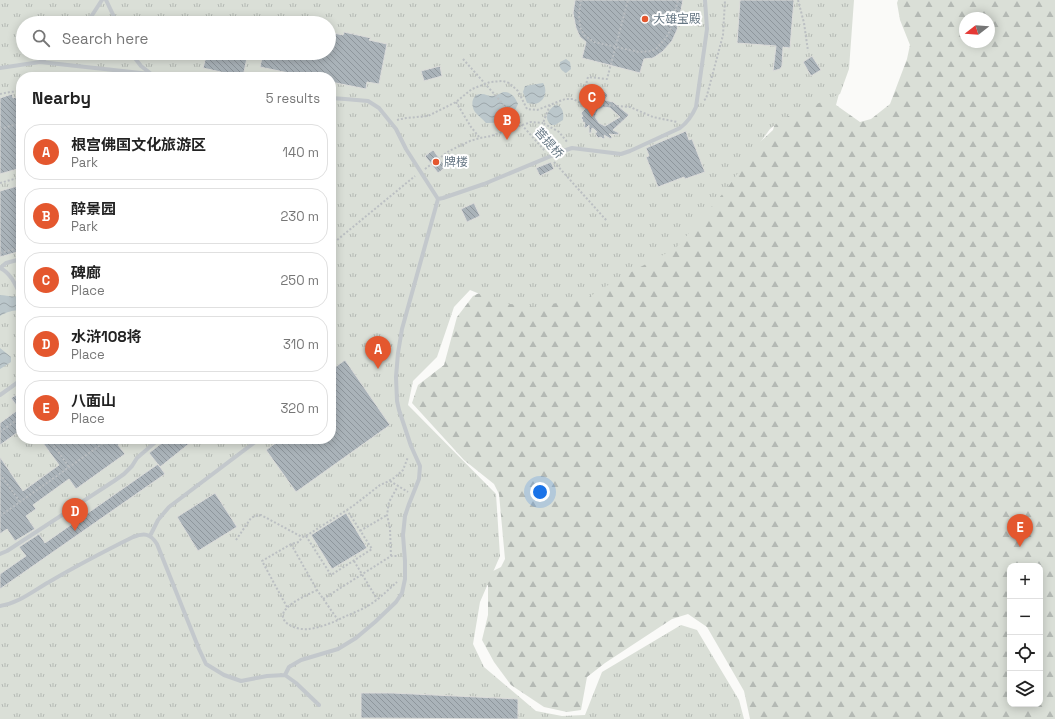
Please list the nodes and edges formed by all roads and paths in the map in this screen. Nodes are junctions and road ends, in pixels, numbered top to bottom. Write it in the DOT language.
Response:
graph roads {
  1 [pos="102,0"];
  2 [pos="106,0"];
  3 [pos="581,0"];
  4 [pos="628,0"];
  5 [pos="678,0"];
  6 [pos="705,0"];
  7 [pos="725,0"];
  8 [pos="798,0"];
  9 [pos="92,16"];
  10 [pos="114,16"];
  11 [pos="616,47"];
  12 [pos="808,51"];
  13 [pos="463,59"];
  14 [pos="43,60"];
  15 [pos="136,60"];
  16 [pos="40,62"];
  17 [pos="0,68"];
  18 [pos="132,72"];
  19 [pos="148,72"];
  20 [pos="16,92"];
  21 [pos="0,94"];
  22 [pos="336,98"];
  23 [pos="456,102"];
  24 [pos="581,103"];
  25 [pos="550,105"];
  26 [pos="696,107"];
  27 [pos="391,122"];
  28 [pos="543,123"];
  29 [pos="16,124"];
  30 [pos="686,124"];
  31 [pos="0,129"];
  32 [pos="480,138"];
  33 [pos="572,148"];
  34 [pos="545,151"];
  35 [pos="550,157"];
  36 [pos="421,172"];
  37 [pos="16,178"];
  38 [pos="0,183"];
  39 [pos="438,199"];
  40 [pos="606,221"];
  41 [pos="336,241"];
  42 [pos="16,248"];
  43 [pos="0,253"];
  44 [pos="16,260"];
  45 [pos="0,268"];
  46 [pos="16,285"];
  47 [pos="16,384"];
  48 [pos="0,395"];
  49 [pos="16,421"];
  50 [pos="0,432"];
  51 [pos="53,444"];
  52 [pos="101,444"];
  53 [pos="153,444"];
  54 [pos="252,444"];
  55 [pos="411,446"];
  56 [pos="69,467"];
  57 [pos="0,474"];
  58 [pos="390,481"];
  59 [pos="398,486"];
  60 [pos="412,495"];
  61 [pos="20,502"];
  62 [pos="347,510"];
  63 [pos="387,515"];
  64 [pos="0,516"];
  65 [pos="360,531"];
  66 [pos="150,536"];
  67 [pos="306,536"];
  68 [pos="302,537"];
  69 [pos="236,540"];
  70 [pos="291,544"];
  71 [pos="0,554"];
  72 [pos="391,556"];
  73 [pos="405,558"];
  74 [pos="354,561"];
  75 [pos="362,574"];
  76 [pos="405,575"];
  77 [pos="317,590"];
  78 [pos="323,599"];
  79 [pos="377,599"];
  80 [pos="0,606"];
  81 [pos="287,607"];
  82 [pos="338,620"];
  83 [pos="285,675"];
  84 [pos="319,705"];
  1 -- 9 [label="lane"];
  2 -- 10 [label="lane"];
  3 -- 11 [label="path"];
  4 -- 11 [label="path"];
  5 -- 11 [label="path"];
  6 -- 26 [label="lane"];
  7 -- 26 [label="path"];
  8 -- 12 [label="path"];
  11 -- 24 [label="path"];
  13 -- 34 [label="path, 菩提桥"];
  14 -- 16 [label="lane"];
  15 -- 19 [label="lane"];
  16 -- 17 [label="lane"];
  16 -- 18 [label="lane"];
  20 -- 21 [label="path"];
  22 -- 27 [label="lane"];
  23 -- 25 [label="path"];
  23 -- 27 [label="path"];
  23 -- 32 [label="path"];
  24 -- 25 [label="path"];
  24 -- 30 [label="path"];
  25 -- 28 [label="path"];
  26 -- 30 [label="lane"];
  27 -- 36 [label="lane"];
  28 -- 32 [label="path"];
  28 -- 33 [label="path"];
  29 -- 31 [label="path"];
  30 -- 33 [label="lane"];
  32 -- 36 [label="path"];
  33 -- 39 [label="lane"];
  35 -- 40 [label="path, 菩提桥"];
  36 -- 39 [label="lane"];
  36 -- 41 [label="path"];
  37 -- 38 [label="path"];
  39 -- 55 [label="lane"];
  42 -- 43 [label="path"];
  44 -- 45 [label="lane"];
  45 -- 46 [label="lane"];
  47 -- 48 [label="lane"];
  49 -- 50 [label="path"];
  51 -- 56 [label="path"];
  52 -- 56 [label="path"];
  53 -- 71 [label="lane"];
  54 -- 66 [label="lane"];
  55 -- 58 [label="path"];
  55 -- 60 [label="lane"];
  56 -- 61 [label="path"];
  57 -- 61 [label="path"];
  58 -- 59 [label="path"];
  58 -- 62 [label="path"];
  59 -- 60 [label="path"];
  59 -- 63 [label="path"];
  60 -- 73 [label="lane"];
  61 -- 64 [label="path"];
  62 -- 65 [label="path"];
  62 -- 67 [label="path"];
  63 -- 65 [label="path"];
  63 -- 72 [label="path"];
  65 -- 74 [label="path"];
  66 -- 80 [label="lane"];
  66 -- 83 [label="lane"];
  67 -- 68 [label="path"];
  67 -- 74 [label="path"];
  68 -- 69 [label="path"];
  68 -- 70 [label="path"];
  70 -- 77 [label="path"];
  70 -- 81 [label="path"];
  72 -- 73 [label="path"];
  72 -- 75 [label="path"];
  73 -- 76 [label="lane"];
  74 -- 75 [label="path"];
  75 -- 78 [label="path"];
  75 -- 79 [label="path"];
  76 -- 79 [label="path"];
  76 -- 83 [label="lane"];
  77 -- 78 [label="path"];
  77 -- 81 [label="path"];
  78 -- 82 [label="path"];
  79 -- 82 [label="path"];
  81 -- 82 [label="path"];
  83 -- 84 [label="lane"];
}
